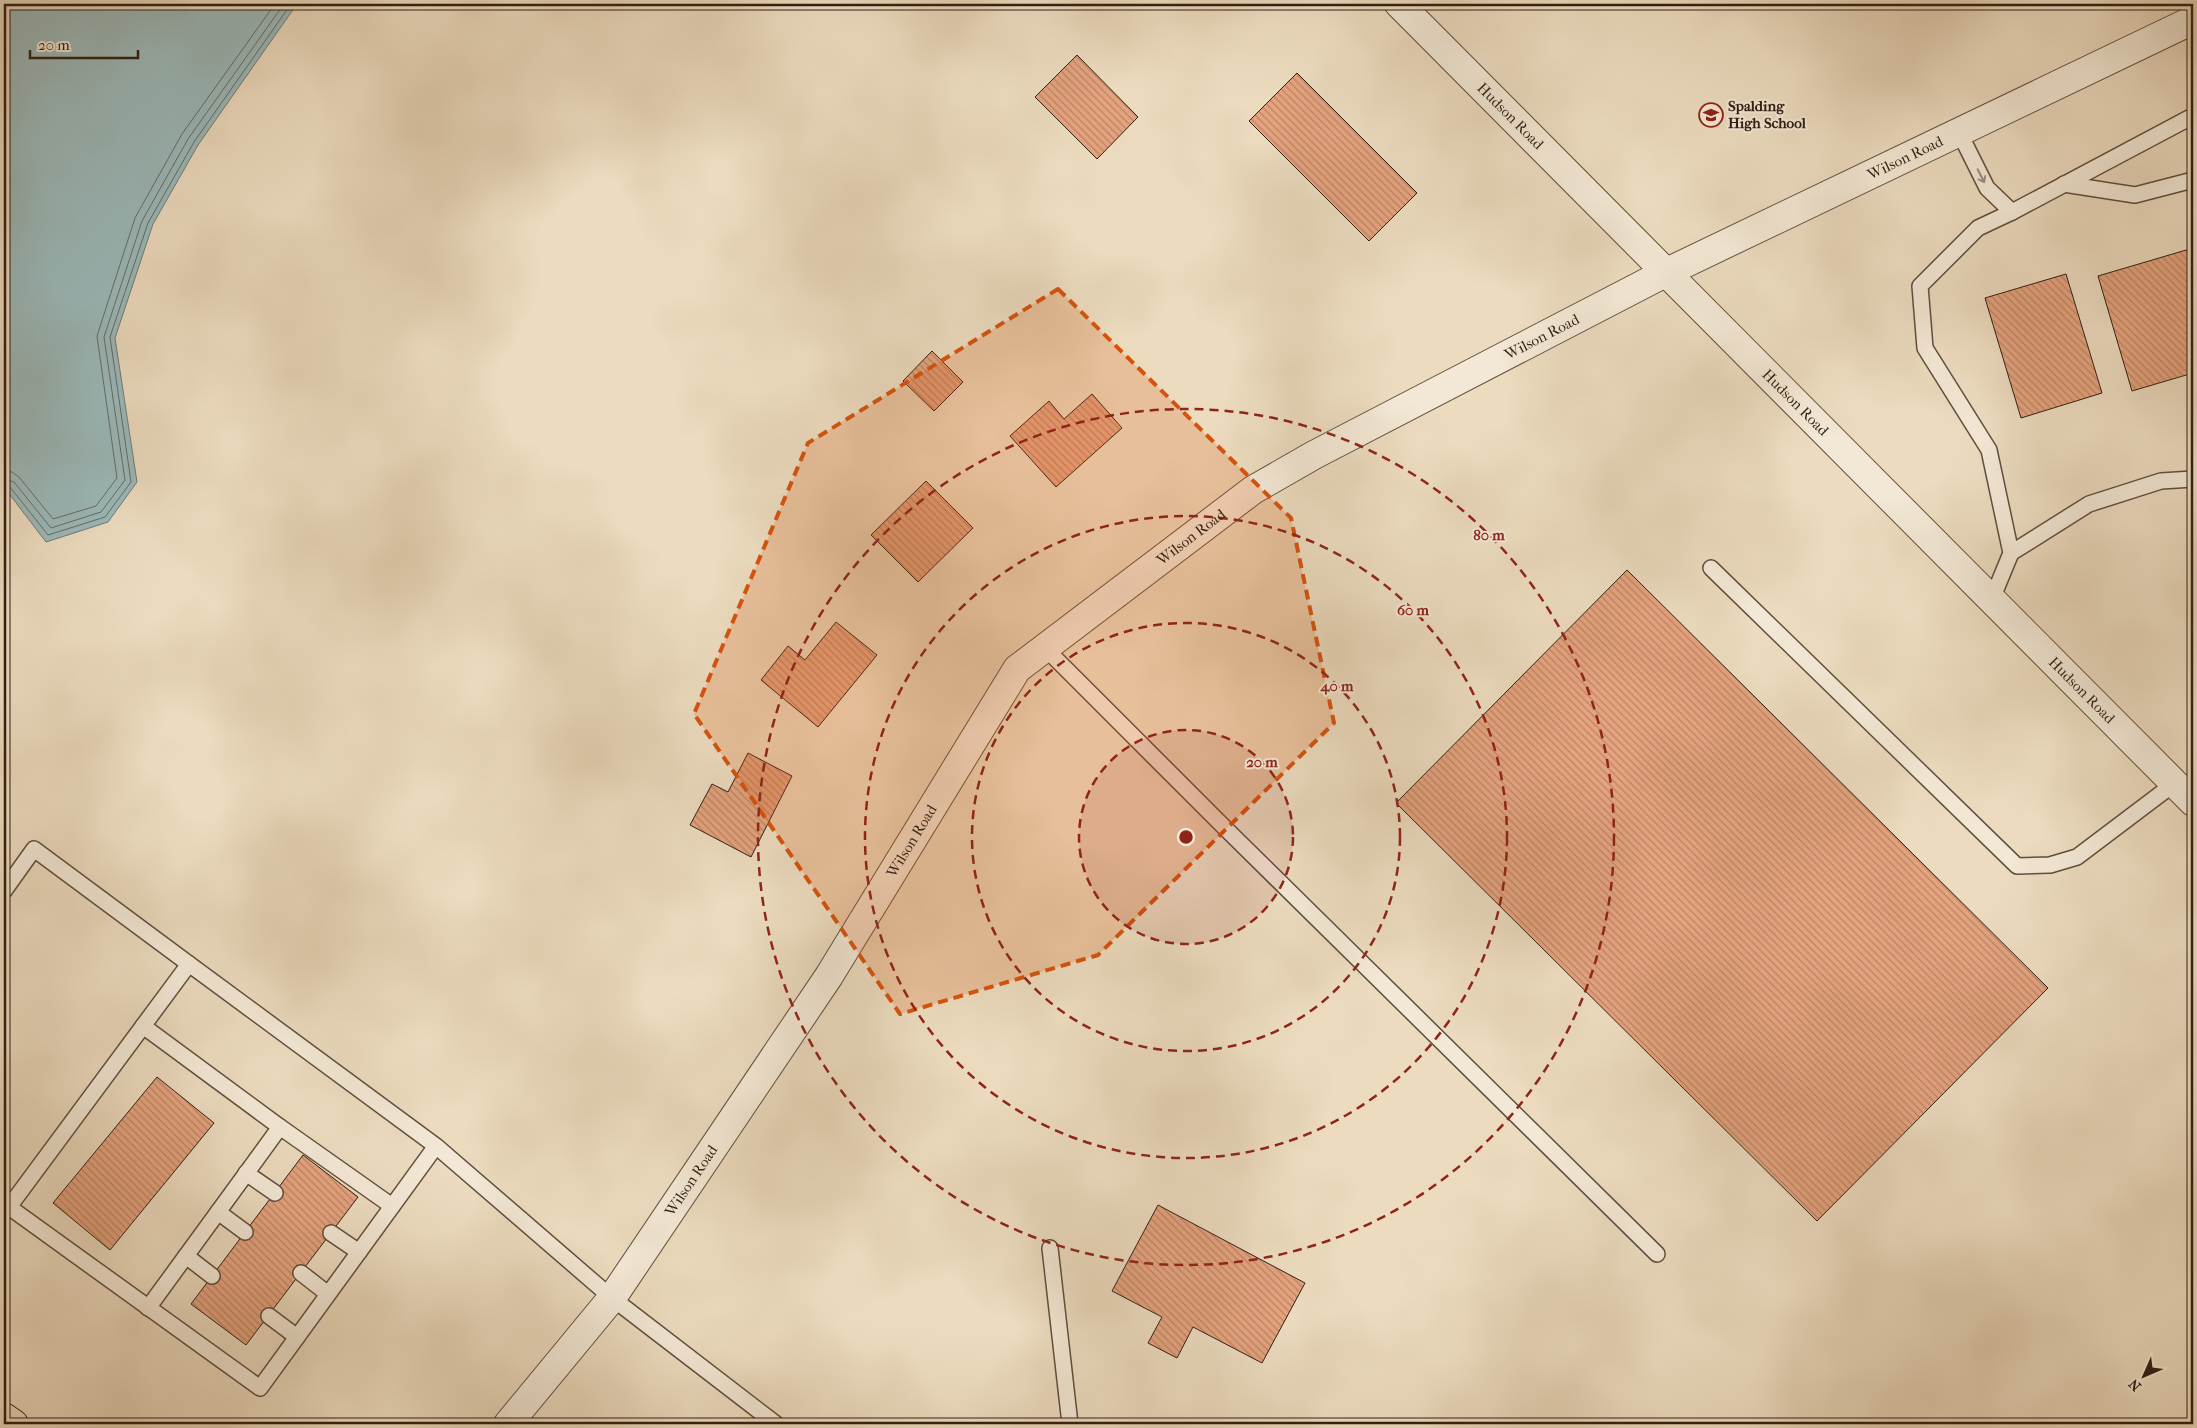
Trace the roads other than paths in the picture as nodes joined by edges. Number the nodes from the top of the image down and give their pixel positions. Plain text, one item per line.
1 (1399, 4) edge
2 (2193, 20) edge
3 (2193, 116) edge
4 (1959, 132) junction
5 (2193, 180) edge
6 (2064, 184) junction
7 (2012, 212) junction
8 (1665, 273) junction
9 (2193, 479) edge
10 (2011, 554) junction
11 (1711, 568) dead end
12 (1992, 599) junction
13 (1045, 648) junction
14 (2184, 792) edge
15 (4, 891) edge
16 (189, 964) junction
17 (143, 1026) junction
18 (280, 1127) junction
19 (436, 1146) junction
20 (246, 1173) junction
21 (275, 1193) dead end
22 (392, 1206) junction
23 (218, 1212) junction
24 (245, 1232) dead end
25 (331, 1233) dead end
26 (1050, 1248) dead end
27 (359, 1252) junction
28 (1658, 1254) dead end
29 (186, 1256) junction
30 (301, 1273) dead end
31 (212, 1276) dead end
32 (328, 1294) junction
33 (612, 1298) junction
34 (148, 1308) junction
35 (269, 1316) dead end
36 (297, 1337) junction
37 (4, 1417) edge
38 (14, 1424) edge
39 (508, 1424) edge
40 (776, 1424) edge
41 (1070, 1424) edge

1 - 8 street, Hudson Road
2 - 4 street, Wilson Road
3 - 6 lane
4 -> 7 lane
4 - 8 street, Wilson Road
5 - 6 lane
6 - 7 lane
7 - 10 lane
8 - 12 street, Hudson Road
8 - 13 street, Wilson Road
9 - 10 lane
10 - 12 lane
11 - 14 lane
12 - 14 street, Hudson Road
13 - 28 lane
13 - 33 street, Wilson Road
15 - 16 lane
16 - 17 lane
16 - 19 lane
17 - 18 lane
17 - 34 lane
18 - 20 lane
18 - 22 lane
19 - 22 lane
19 - 33 lane
20 - 21 lane
20 - 23 lane
22 - 27 lane
23 - 24 lane
23 - 29 lane
25 - 27 lane
26 - 41 lane
27 - 32 lane
29 - 31 lane
29 - 34 lane
30 - 32 lane
32 - 36 lane
33 - 39 street, Wilson Road
33 - 40 lane
34 - 36 lane
35 - 36 lane
37 - 38 main road

